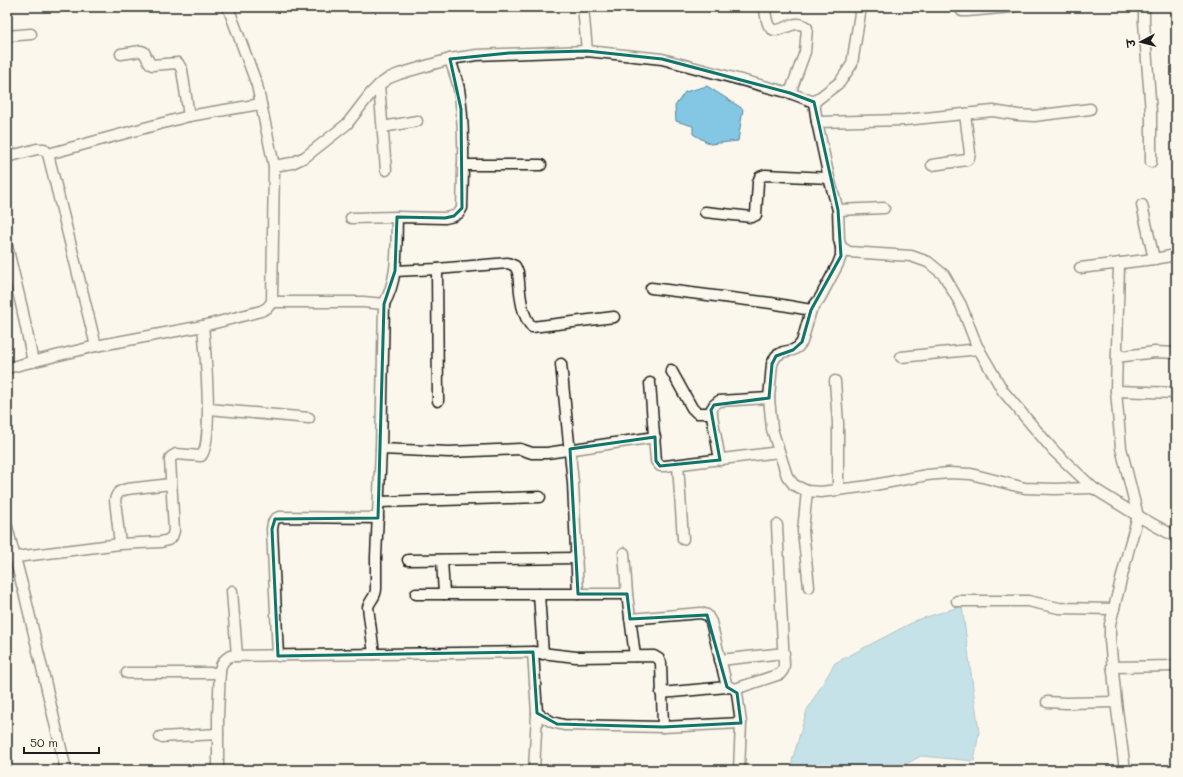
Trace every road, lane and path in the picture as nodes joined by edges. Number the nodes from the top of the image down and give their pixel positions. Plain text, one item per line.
1 (228, 7) edge
2 (583, 7) edge
3 (764, 7) edge
4 (862, 7) edge
5 (960, 7) edge
6 (1012, 7) edge
7 (1144, 7) edge
8 (31, 34) dead end
9 (7, 36) edge
10 (586, 50) junction
11 (121, 54) dead end
12 (450, 60) junction
13 (379, 84) junction
14 (790, 93) junction
15 (814, 102) junction
16 (261, 104) junction
17 (1090, 109) dead end
18 (965, 114) junction
19 (189, 116) junction
20 (417, 121) dead end
21 (817, 122) junction
22 (383, 127) junction
23 (48, 154) junction
24 (7, 157) edge
25 (1151, 162) dead end
26 (463, 165) junction
27 (932, 165) dead end
28 (274, 166) junction
29 (541, 166) dead end
30 (386, 170) dead end
31 (829, 178) junction
32 (1142, 205) dead end
33 (884, 208) dead end
34 (838, 210) junction
35 (704, 212) dead end
36 (397, 217) junction
37 (352, 218) dead end
38 (7, 246) edge
39 (841, 247) junction
40 (1176, 255) edge
41 (1154, 259) junction
42 (1119, 263) junction
43 (1080, 268) dead end
44 (437, 269) junction
45 (395, 270) junction
46 (651, 288) dead end
47 (272, 302) junction
48 (384, 304) junction
49 (811, 310) junction
50 (614, 317) dead end
51 (203, 326) junction
52 (96, 346) junction
53 (979, 349) junction
54 (1176, 353) edge
55 (901, 357) dead end
56 (1117, 357) junction
57 (32, 362) junction
58 (561, 364) dead end
59 (7, 368) edge
60 (671, 370) dead end
61 (835, 381) dead end
62 (650, 383) dead end
63 (1116, 391) junction
64 (1176, 393) edge
65 (769, 398) junction
66 (438, 401) dead end
67 (209, 409) junction
68 (712, 413) junction
69 (309, 418) dead end
70 (655, 437) junction
71 (381, 449) junction
72 (570, 449) junction
73 (779, 452) junction
74 (720, 460) junction
75 (678, 465) junction
76 (171, 484) junction
77 (1093, 488) junction
78 (838, 490) junction
79 (807, 491) junction
80 (540, 497) dead end
81 (379, 502) junction
82 (1138, 516) junction
83 (378, 518) junction
84 (777, 525) dead end
85 (7, 527) edge
86 (1176, 537) edge
87 (683, 539) dead end
88 (120, 544) junction
89 (624, 553) dead end
90 (16, 557) junction
91 (577, 558) junction
92 (408, 560) dead end
93 (442, 560) junction
94 (809, 587) dead end
95 (232, 590) dead end
96 (416, 594) dead end
97 (444, 594) junction
98 (539, 594) junction
99 (578, 594) junction
100 (627, 594) junction
101 (957, 601) dead end
102 (1114, 609) junction
103 (630, 619) junction
104 (538, 653) junction
105 (784, 653) junction
106 (374, 654) junction
107 (237, 656) junction
108 (278, 656) junction
109 (635, 656) junction
110 (720, 660) junction
111 (1176, 666) edge
112 (1112, 667) junction
113 (127, 673) dead end
114 (220, 673) junction
115 (731, 688) junction
116 (661, 693) junction
117 (1046, 702) dead end
118 (1116, 702) junction
119 (537, 713) junction
120 (741, 724) junction
121 (663, 727) junction
122 (218, 734) junction
123 (160, 737) dead end
124 (66, 770) edge
125 (218, 770) edge
126 (534, 770) edge
127 (739, 770) edge
128 (1125, 770) edge

1 - 16 street
2 - 10 street
3 - 14 street
4 - 15 street
5 - 6 street
7 - 25 street
8 - 9 street
10 - 12 street
10 - 14 street
11 - 19 street
12 - 13 street
12 - 26 street
13 - 22 street
13 - 28 street
14 - 15 street
15 - 21 street
16 - 19 street
16 - 28 street
17 - 18 street
18 - 21 street
18 - 27 street
19 - 23 street
20 - 22 street
21 - 31 street
22 - 30 street
23 - 24 street
23 - 52 street
26 - 29 street
26 - 36 street
28 - 47 street
31 - 34 street
31 - 35 street
32 - 41 street
33 - 34 street
34 - 39 street
36 - 37 street
36 - 45 street
38 - 57 street
39 - 49 street
39 - 53 street
40 - 41 street
41 - 42 street
42 - 43 street
42 - 56 street
44 - 45 street
44 - 50 street
44 - 66 street
45 - 48 street
46 - 49 street
47 - 48 street
47 - 51 street
48 - 71 street
49 - 65 street
51 - 52 street
51 - 67 street
52 - 57 street
53 - 55 street
53 - 77 street
54 - 56 street
56 - 63 street
57 - 59 street
58 - 72 street
60 - 68 street
61 - 78 street
62 - 70 street
63 - 64 street
63 - 82 street
65 - 68 street
65 - 73 street
67 - 69 street
67 - 76 street
68 - 74 street
70 - 72 street
70 - 75 street
71 - 72 street
71 - 81 street
72 - 91 street
73 - 74 street
73 - 79 street
74 - 75 street
75 - 87 street
76 - 88 street
76 - 88 street
77 - 78 street
77 - 82 street
78 - 79 street
79 - 94 street
80 - 81 street
81 - 83 street
82 - 86 street
82 - 102 street
83 - 106 street
83 - 108 street
84 - 105 street
85 - 90 street
88 - 90 street
89 - 100 street
90 - 124 street
91 - 93 street
91 - 99 street
92 - 93 street
93 - 97 street
95 - 107 street
96 - 97 street
97 - 98 street
98 - 99 street
98 - 104 street
99 - 100 street
100 - 103 street
101 - 102 street
102 - 112 street
103 - 109 street
103 - 110 street
104 - 106 street
104 - 109 street
104 - 119 street
105 - 110 street
105 - 115 street
106 - 108 street
107 - 108 street
107 - 114 street
109 - 116 street
110 - 115 street
111 - 112 street
112 - 118 street
113 - 114 street
114 - 122 street
115 - 116 street
115 - 120 street
116 - 121 street
117 - 118 street
118 - 128 street
119 - 121 street
119 - 126 street
120 - 121 street
120 - 127 street
122 - 123 street
122 - 125 street

